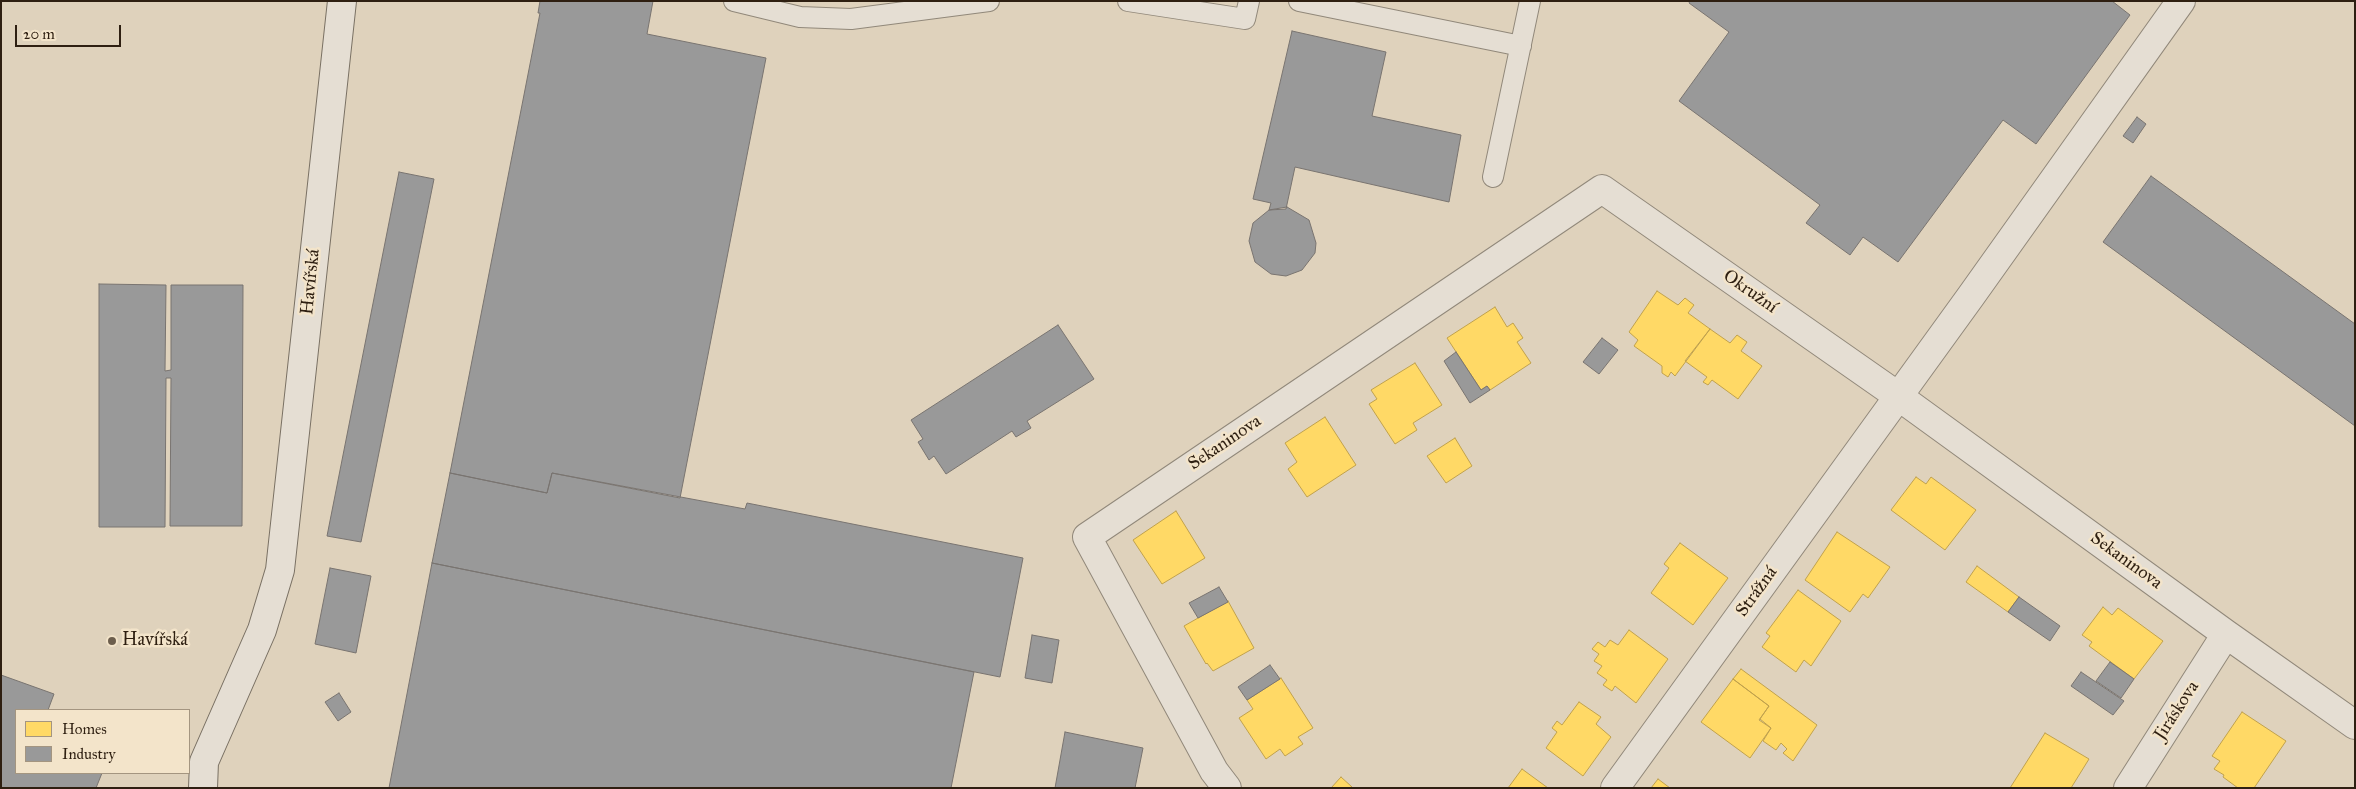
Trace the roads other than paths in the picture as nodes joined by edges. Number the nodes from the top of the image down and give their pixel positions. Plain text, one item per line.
1 (342, 1) edge
2 (734, 1) edge
3 (988, 1) edge
4 (1128, 1) edge
5 (1249, 1) edge
6 (1299, 1) edge
7 (1530, 1) edge
8 (2181, 1) edge
9 (1521, 46) junction
10 (1493, 177) dead end
11 (1602, 189) joint
12 (1898, 396) junction
13 (2226, 634) junction
14 (2355, 725) edge
15 (203, 788) edge
16 (1227, 788) edge
17 (1615, 788) edge
18 (2128, 788) edge

1 - 15 street, Havířská
2 - 3 lane
4 - 5 lane
6 - 9 lane
7 - 9 lane
8 - 12 street, Strážná
9 - 10 lane
11 - 12 street, Okružní
11 - 16 street, Sekaninova
12 - 13 street, Sekaninova
12 - 17 street, Strážná
13 - 14 street, Sekaninova
13 - 18 street, Jiráskova

